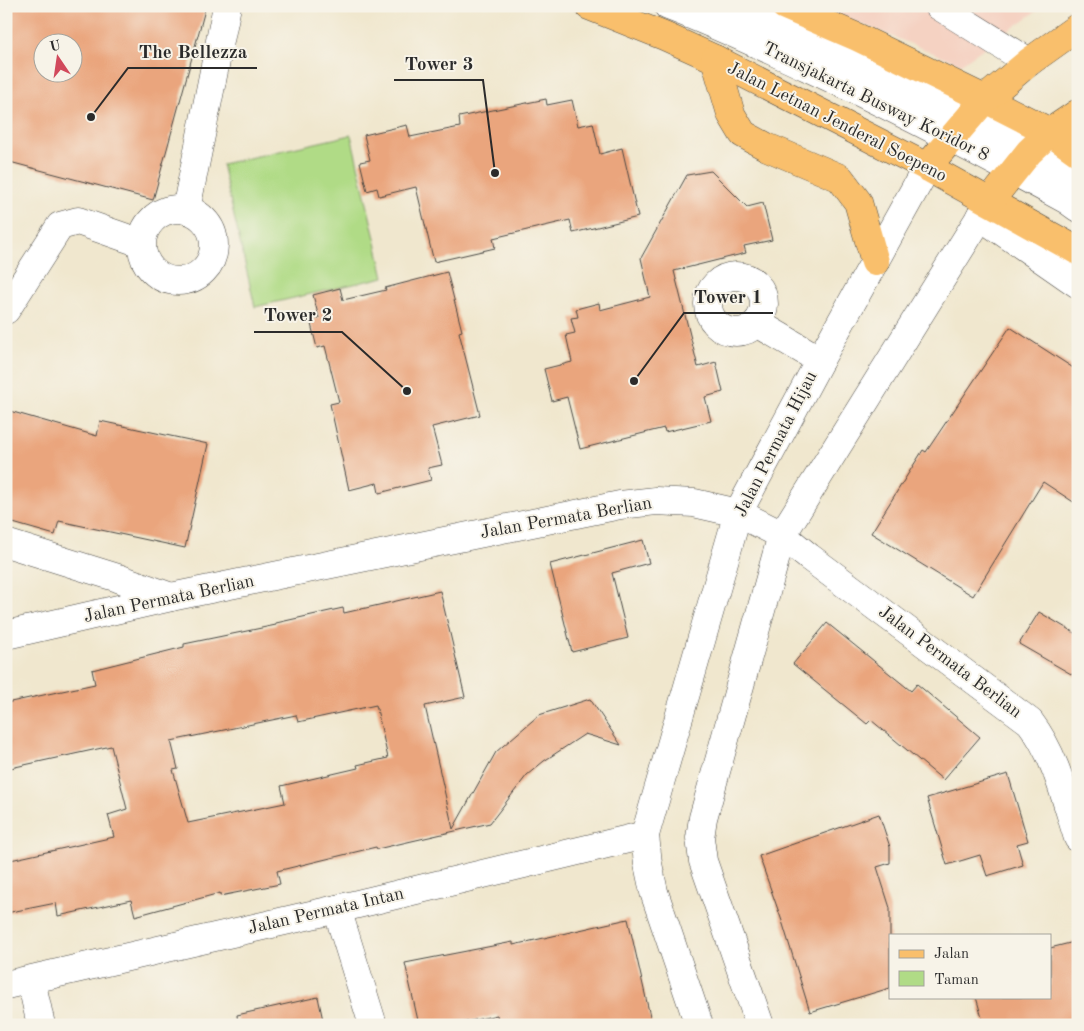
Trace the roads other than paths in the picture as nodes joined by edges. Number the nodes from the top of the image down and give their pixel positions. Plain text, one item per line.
1 (227, 6) edge
2 (588, 6) edge
3 (668, 6) edge
4 (720, 6) edge
5 (785, 6) edge
6 (939, 6) edge
7 (1078, 27) edge
8 (715, 59) junction
9 (1029, 62) junction
10 (1078, 113) edge
11 (969, 118) junction
12 (1050, 132) junction
13 (1078, 152) edge
14 (1022, 161) junction
15 (927, 167) junction
16 (1078, 184) edge
17 (1078, 208) edge
18 (985, 209) junction
19 (186, 210) junction
20 (141, 243) junction
21 (1078, 251) edge
22 (875, 262) junction
23 (1078, 284) edge
24 (6, 310) edge
25 (757, 323) dead end
26 (820, 360) junction
27 (738, 513) junction
28 (782, 535) junction
29 (6, 543) edge
30 (171, 596) junction
31 (6, 635) edge
32 (645, 835) junction
33 (1078, 838) edge
34 (337, 909) junction
35 (18, 983) edge
36 (41, 1025) edge
37 (373, 1025) edge
38 (699, 1025) edge
39 (760, 1025) edge

1 - 19 street
2 - 8 main road, Jalan Letnan Jenderal Soepeno
3 - 11 street, Transjakarta Busway Koridor 8
4 - 11 street, Transjakarta Busway Koridor 8
5 - 11 main road
6 - 9 street
7 - 9 main road, Jalan Permata Hijau
8 - 15 main road, Jalan Letnan Jenderal Soepeno
8 - 22 main road
9 - 11 main road, Jalan Permata Hijau
10 - 12 main road
11 - 12 main road
11 - 14 street, Transjakarta Busway Koridor 8
11 - 15 main road, Jalan Permata Hijau
12 - 13 main road
12 - 14 main road
14 - 16 street, Transjakarta Busway Koridor 8
14 - 17 street, Transjakarta Busway Koridor 8
14 - 18 main road
15 - 18 main road, Jalan Letnan Jenderal Soepeno
15 - 22 street, Jalan Permata Hijau
18 - 21 main road, Jalan Letnan Jenderal Soepeno
18 - 23 street
18 - 28 street
19 - 20 street
19 - 20 street
20 - 24 street
22 - 26 street, Jalan Permata Hijau
25 - 26 street
26 - 27 street, Jalan Permata Hijau
27 - 28 street, Jalan Permata Berlian
27 - 30 street, Jalan Permata Berlian
27 - 32 street, Jalan Permata Hijau
28 - 33 street, Jalan Permata Berlian
28 - 39 street
29 - 30 street
30 - 31 street, Jalan Permata Berlian
32 - 34 street, Jalan Permata Intan
32 - 38 street, Jalan Permata Hijau
34 - 35 street, Jalan Permata Intan
34 - 37 street
35 - 36 street

